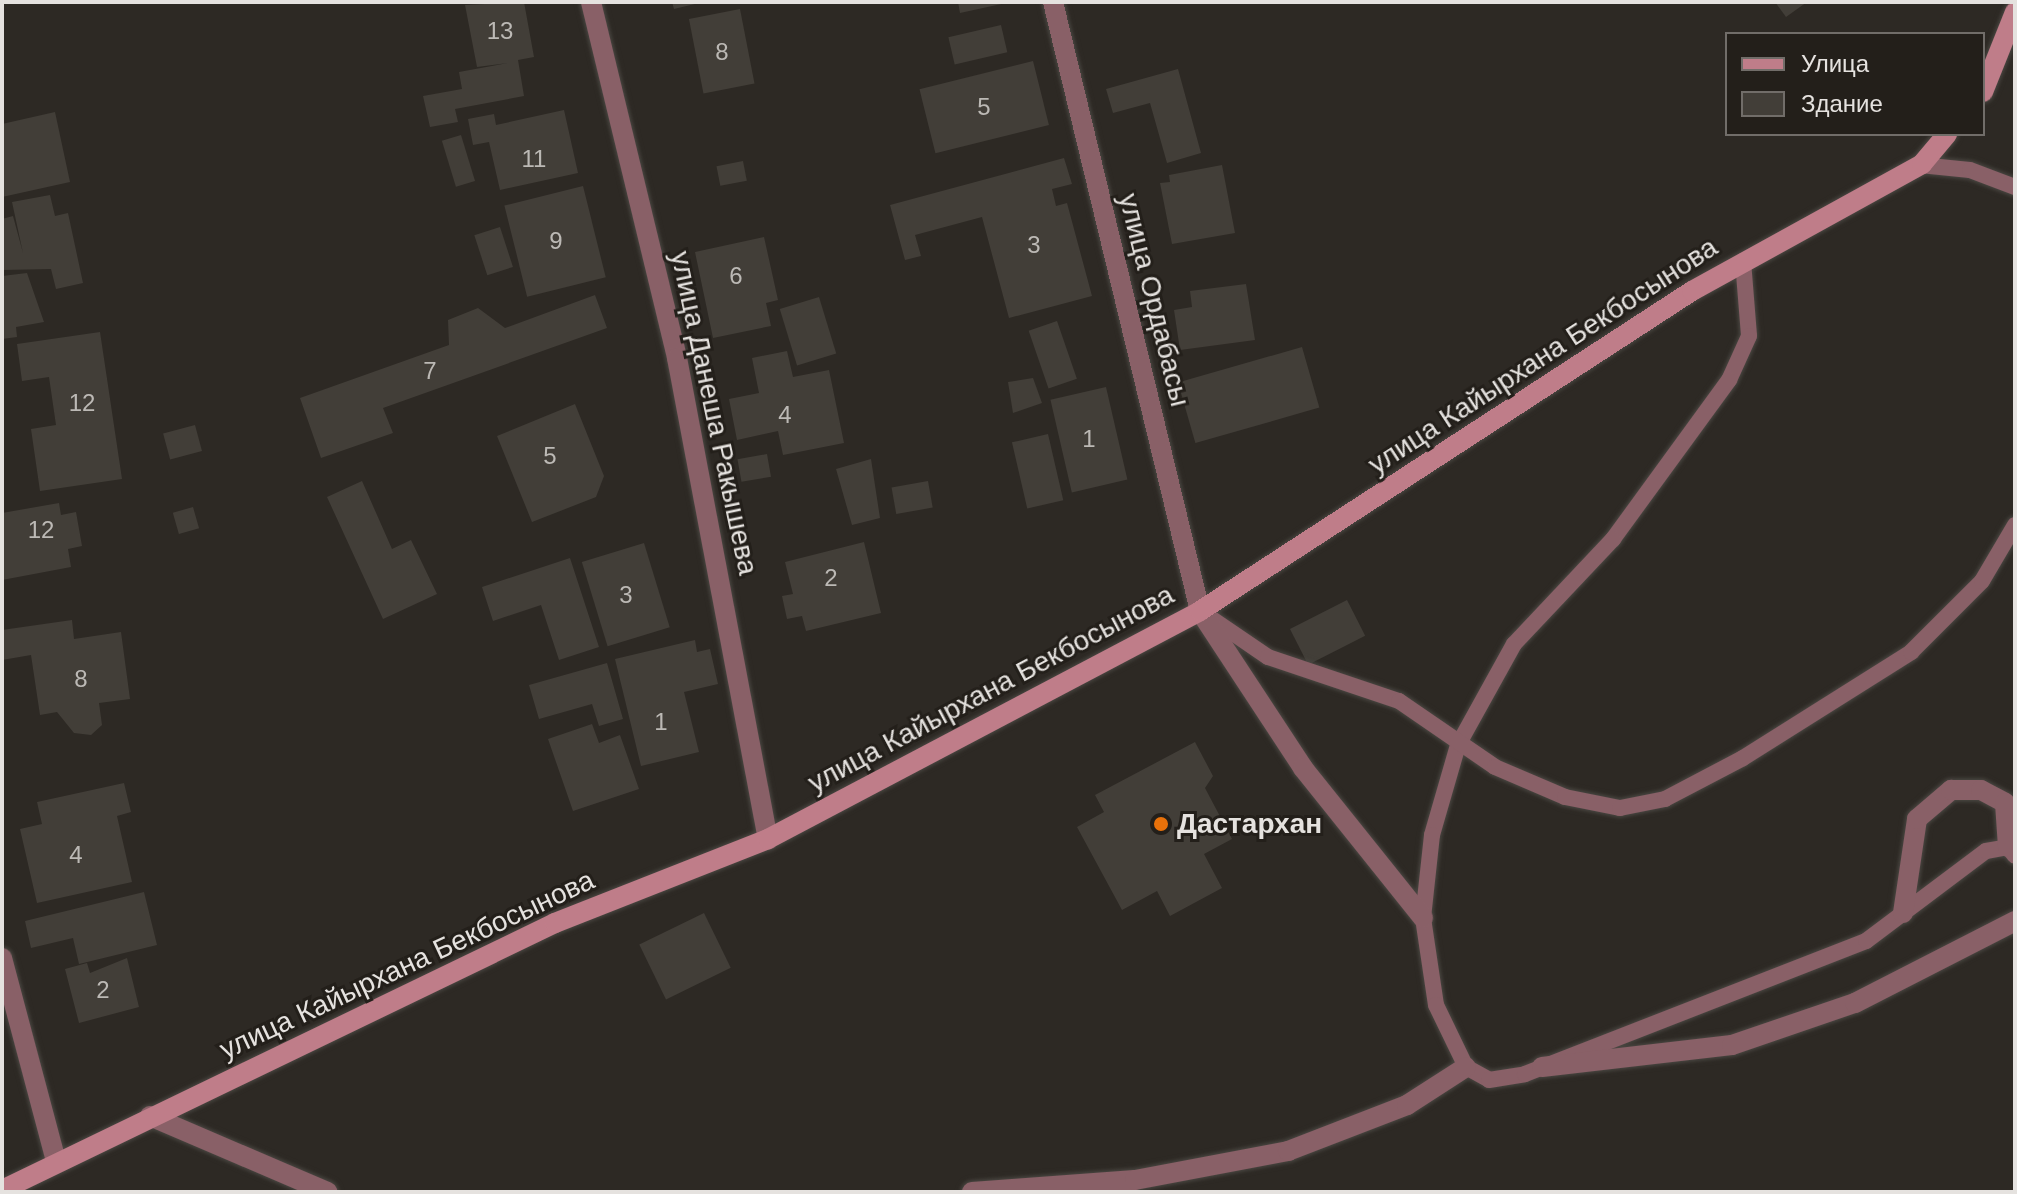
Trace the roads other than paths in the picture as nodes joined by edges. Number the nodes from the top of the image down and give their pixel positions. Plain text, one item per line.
1 (591, 2) edge
2 (1053, 2) edge
3 (2015, 12) edge
4 (1985, 87) edge
5 (1945, 136) edge
6 (1920, 165) junction
7 (2015, 187) edge
8 (1743, 261) junction
9 (2015, 525) edge
10 (1200, 611) junction
11 (1458, 745) junction
12 (768, 839) junction
13 (2012, 851) edge
14 (1903, 913) junction
15 (1423, 918) junction
16 (2015, 921) edge
17 (2, 958) edge
18 (1466, 1067) junction
19 (1542, 1067) junction
20 (150, 1116) junction
21 (56, 1161) junction
22 (2, 1190) edge
23 (327, 1192) edge
24 (972, 1192) edge

1 - 12 street, улица Данеша Ракышева
2 - 10 street, улица Ордабасы
3 - 4 street
5 - 6 street, улица Кайырхана Бекбосынова
6 - 7 lane
6 - 8 street, улица Кайырхана Бекбосынова
8 - 10 street, улица Кайырхана Бекбосынова
8 - 11 lane
9 - 11 lane
10 - 11 lane
10 - 12 street, улица Кайырхана Бекбосынова
10 - 15 street, улица Ордабасы
11 - 15 lane
12 - 20 street, улица Кайырхана Бекбосынова
13 - 14 lane
13 - 14 street
14 - 19 lane
15 - 18 lane
16 - 19 street
17 - 21 street
18 - 19 lane
18 - 24 street
20 - 21 street, улица Кайырхана Бекбосынова
20 - 23 street
21 - 22 street, улица Кайырхана Бекбосынова

